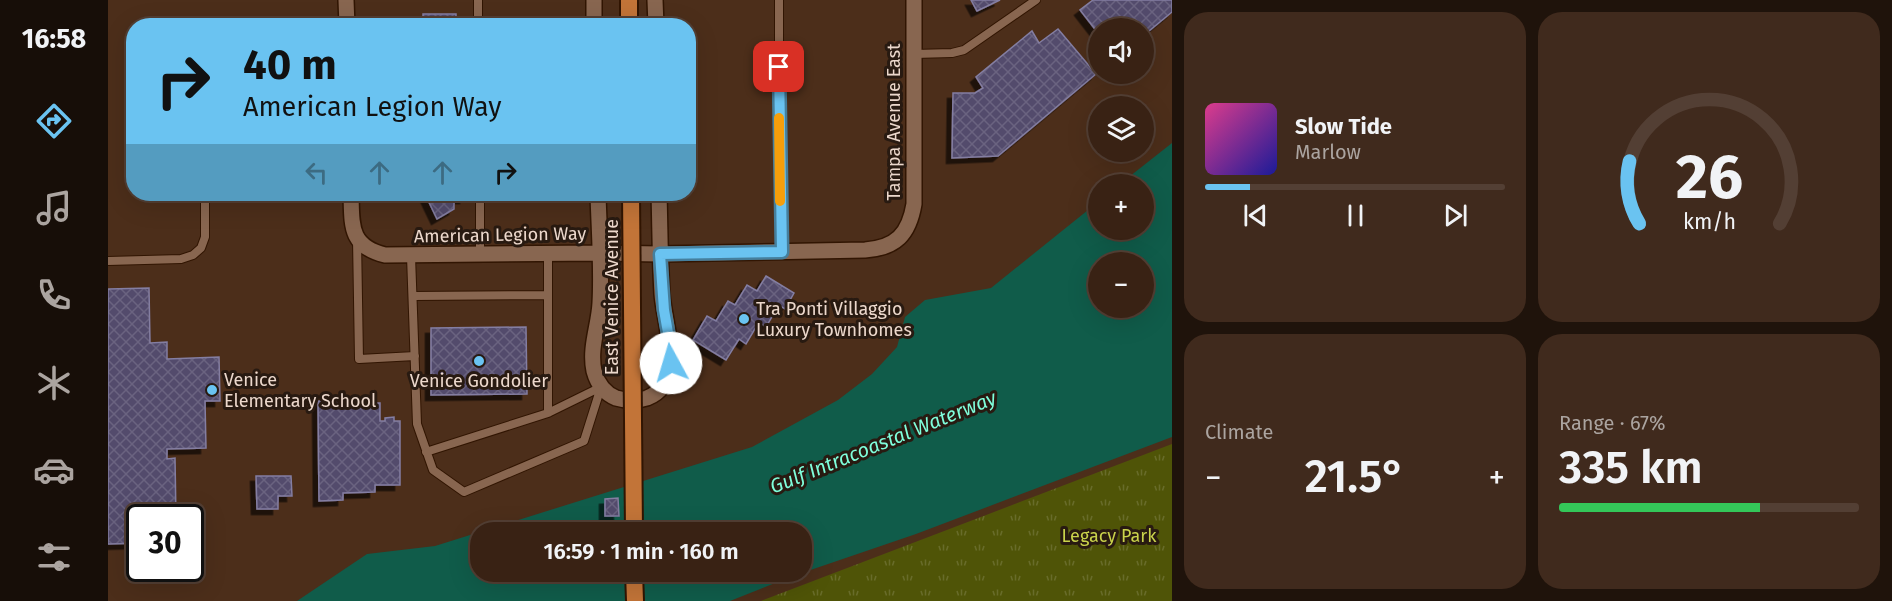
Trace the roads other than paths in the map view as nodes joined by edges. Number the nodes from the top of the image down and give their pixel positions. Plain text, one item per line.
1 (346, 0) edge
2 (478, 0) edge
3 (594, 0) edge
4 (629, 0) edge
5 (655, 0) edge
6 (779, 0) edge
7 (914, 0) edge
8 (1036, 0) edge
9 (347, 18) edge
10 (478, 18) edge
11 (594, 18) edge
12 (629, 18) edge
13 (656, 18) edge
14 (914, 54) junction
15 (205, 201) edge
16 (351, 201) edge
17 (480, 201) edge
18 (598, 201) edge
19 (631, 201) edge
20 (659, 201) edge
21 (357, 239) junction
22 (898, 239) joint
23 (782, 252) junction
24 (600, 253) junction
25 (548, 254) junction
26 (660, 254) junction
27 (480, 255) junction
28 (411, 256) junction
29 (108, 261) edge
30 (548, 295) junction
31 (412, 296) junction
32 (415, 356) junction
33 (601, 387) junction
34 (548, 413) junction
35 (426, 452) junction
36 (634, 522) edge
37 (634, 582) edge
38 (634, 601) edge

1 - 9 street
2 - 10 lane
3 - 11 street
4 - 12 main road
5 - 13 street
6 - 23 lane
7 - 14 street, Tampa Avenue East
8 - 14 lane
14 - 22 street, Tampa Avenue East
15 - 29 lane
16 - 21 street
17 - 27 lane
18 - 24 street, East Venice Avenue
19 - 36 main road, East Venice Avenue, bridge
20 - 26 street, East Venice Avenue
21 - 28 street, American Legion Way
21 - 32 lane
22 - 23 street, American Legion Way
23 - 26 street, American Legion Way
24 - 25 street, American Legion Way
24 - 26 street, American Legion Way
24 - 33 street, East Venice Avenue
25 - 27 street, American Legion Way
25 - 30 lane
26 - 33 street, East Venice Avenue
27 - 28 street, American Legion Way
28 - 31 lane
30 - 31 lane
30 - 34 lane
31 - 32 lane
32 - 35 lane
33 - 34 lane
33 - 35 lane
34 - 35 lane
37 - 38 main road

